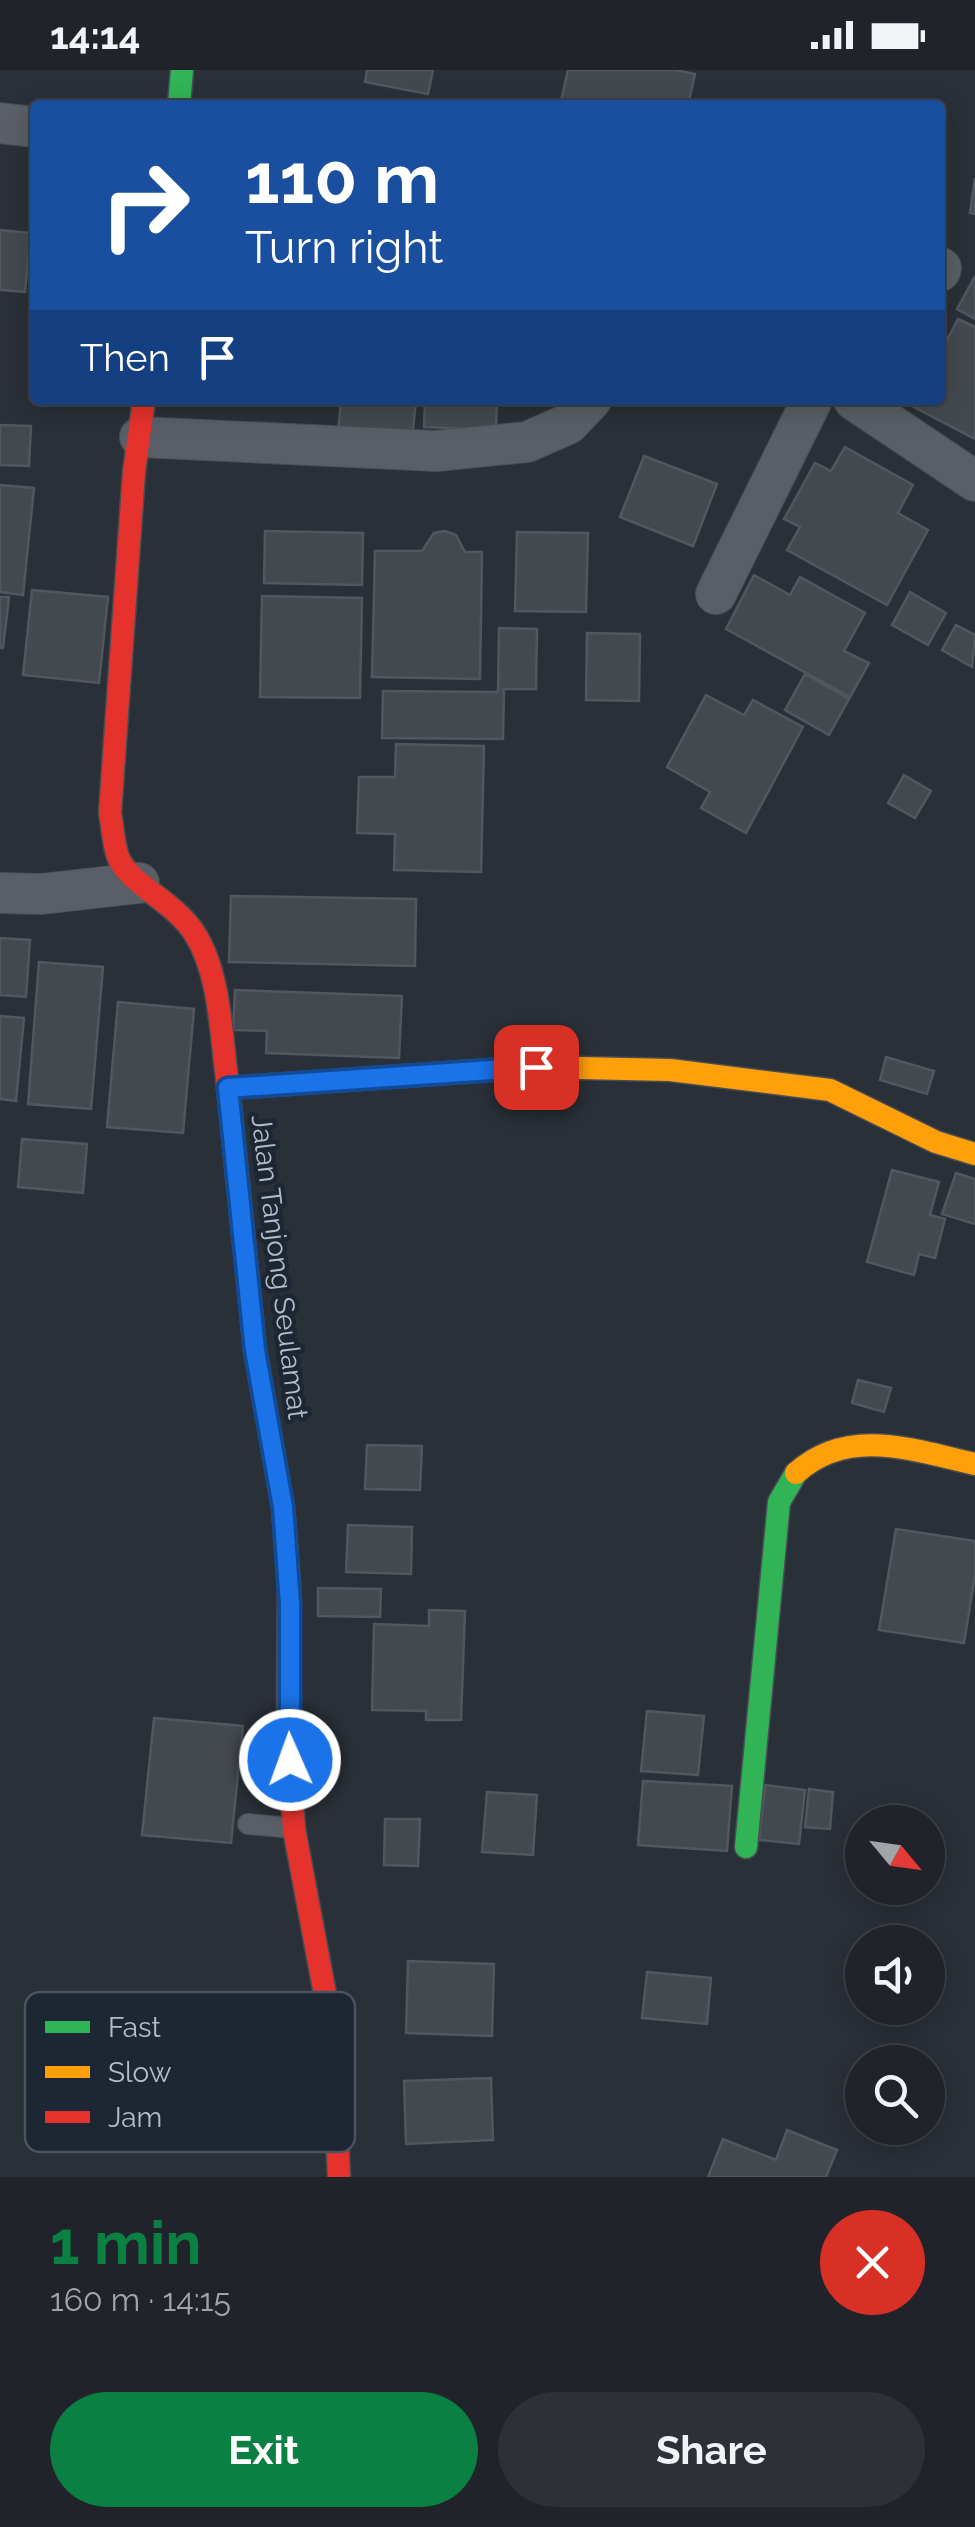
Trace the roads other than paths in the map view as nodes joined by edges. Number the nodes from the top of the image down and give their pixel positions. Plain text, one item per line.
1 (182, 70) edge
2 (179, 100) edge
3 (0, 123) edge
4 (30, 127) edge
5 (586, 405) edge
6 (810, 405) edge
7 (875, 405) edge
8 (142, 419) edge
9 (975, 482) edge
10 (716, 594) dead end
11 (140, 882) junction
12 (0, 893) edge
13 (228, 1088) junction
14 (975, 1154) edge
15 (975, 1464) edge
16 (248, 1824) dead end
17 (294, 1829) junction
18 (746, 1847) dead end
19 (325, 1992) edge
20 (338, 2152) edge
21 (339, 2177) edge

1 - 2 street
3 - 4 street
5 - 8 street
6 - 10 street
7 - 9 street
8 - 11 street, Jalan Tanjong Seulamat
11 - 12 street
11 - 13 street, Jalan Tanjong Seulamat
13 - 14 street
13 - 17 street, Jalan Tanjong Seulamat
15 - 18 street
16 - 17 lane
17 - 19 street, Jalan Tanjong Seulamat
20 - 21 street, Jalan Tanjong Seulamat

